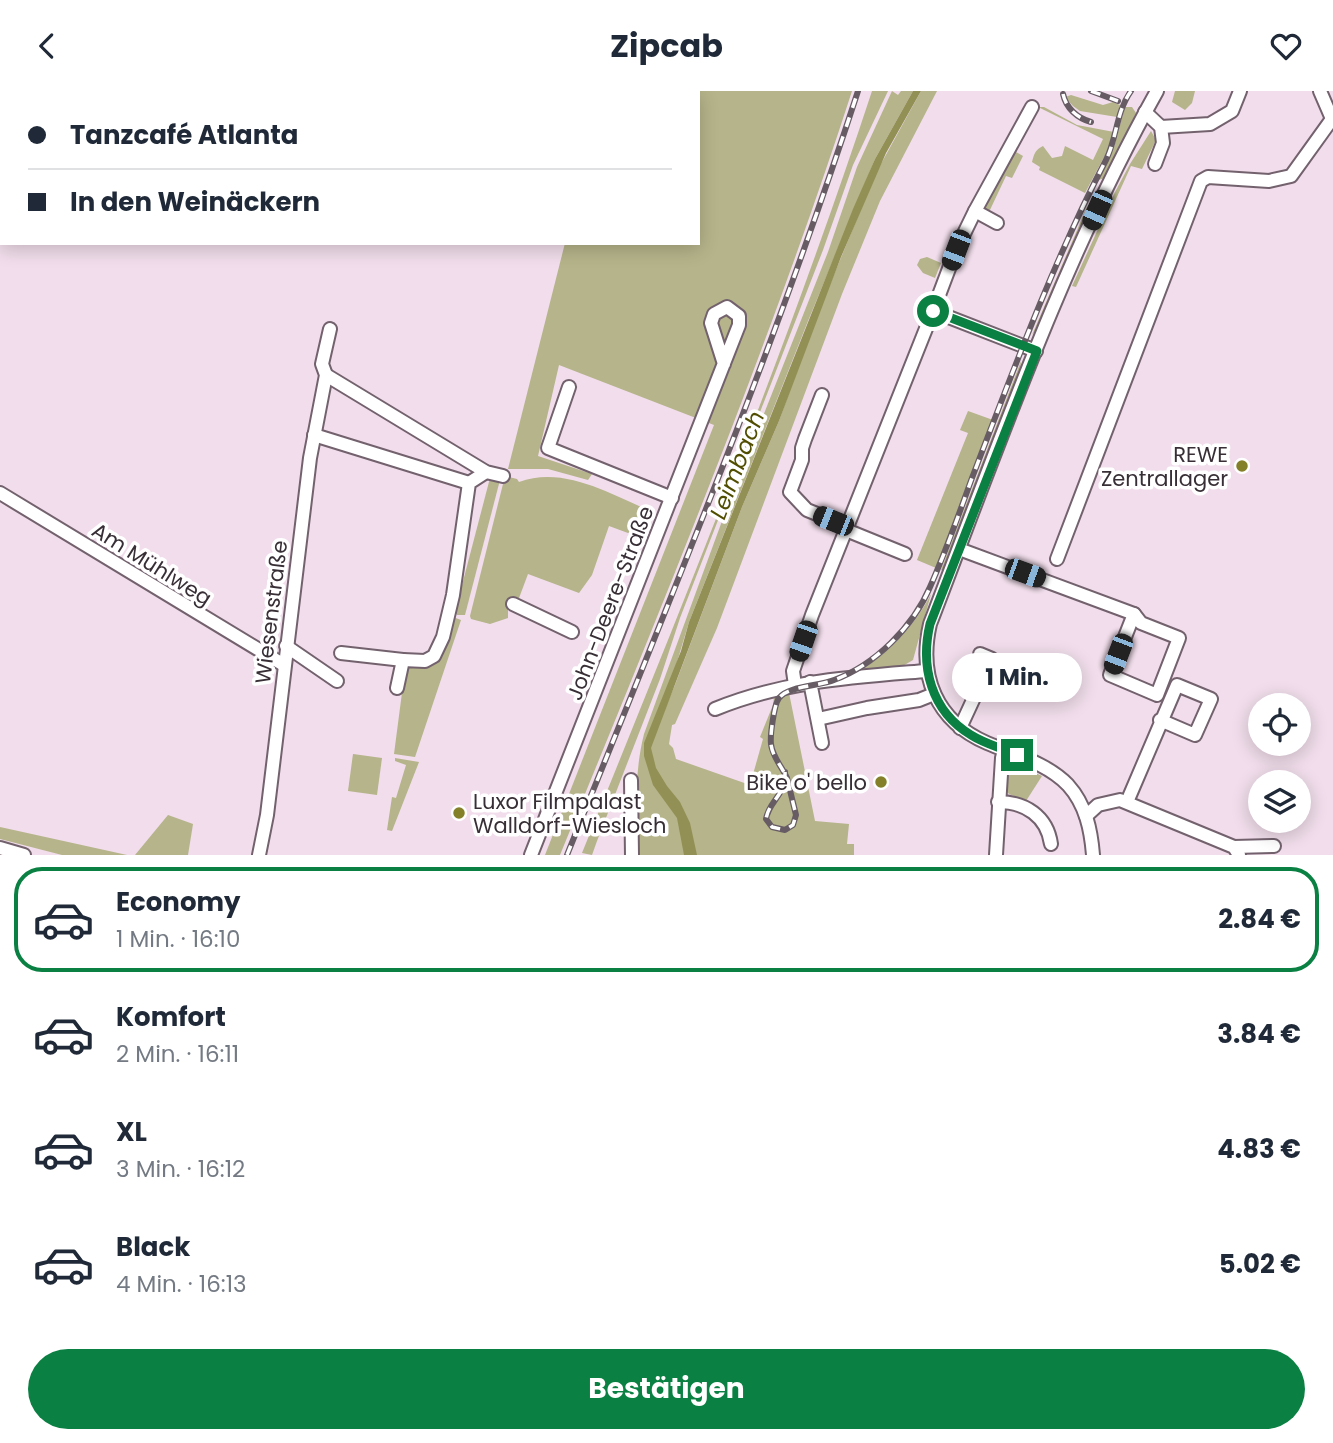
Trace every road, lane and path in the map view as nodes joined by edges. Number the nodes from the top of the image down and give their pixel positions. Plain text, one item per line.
1 (1157, 91) edge
2 (1240, 91) edge
3 (1324, 94) edge
4 (1032, 107) dead end
5 (1145, 112) junction
6 (1333, 120) edge
7 (1161, 127) junction
8 (1155, 164) dead end
9 (975, 211) junction
10 (997, 223) dead end
11 (933, 311) junction
12 (330, 329) dead end
13 (1037, 351) junction
14 (724, 364) dead end
15 (326, 375) junction
16 (569, 387) dead end
17 (822, 395) dead end
18 (314, 435) junction
19 (486, 471) junction
20 (503, 476) dead end
21 (469, 483) junction
22 (0, 493) edge
23 (671, 498) junction
24 (847, 528) junction
25 (959, 549) junction
26 (905, 554) dead end
27 (1057, 559) dead end
28 (513, 604) dead end
29 (1134, 614) junction
30 (572, 632) dead end
31 (286, 646) junction
32 (341, 653) dead end
33 (980, 654) dead end
34 (403, 660) junction
35 (284, 666) junction
36 (926, 671) junction
37 (337, 681) dead end
38 (810, 682) junction
39 (795, 685) junction
40 (397, 688) dead end
41 (934, 694) junction
42 (715, 709) dead end
43 (818, 719) junction
44 (1160, 720) dead end
45 (960, 728) junction
46 (822, 743) dead end
47 (1004, 750) junction
48 (631, 780) dead end
49 (999, 802) junction
50 (1127, 802) junction
51 (1086, 816) junction
52 (1051, 843) dead end
53 (1274, 846) dead end
54 (0, 848) edge
55 (1237, 851) edge
56 (24, 855) edge
57 (259, 855) edge
58 (531, 855) edge
59 (632, 855) edge
60 (996, 855) edge
61 (1093, 855) edge

1 - 5 street
2 - 7 street
3 - 6 street
4 - 9 street
5 - 7 street
5 - 13 street
6 - 27 street
7 - 8 street
9 - 10 street
9 - 11 street
11 - 13 street
11 - 24 street
12 - 15 street, Wiesenstraße
13 - 25 street
14 - 23 street, John-Deere-Straße
15 - 18 street, Wiesenstraße
15 - 19 street
16 - 23 street
17 - 24 street
18 - 21 street
18 - 31 street, Wiesenstraße
19 - 20 street
19 - 21 street
21 - 34 street
22 - 35 street, Am Mühlweg
23 - 58 street, John-Deere-Straße
24 - 26 street
24 - 39 street
25 - 29 street
25 - 36 street
28 - 30 street
29 - 29 street
31 - 35 street, Wiesenstraße
31 - 37 street
32 - 34 street
33 - 45 street
34 - 40 street
35 - 57 street, Wiesenstraße
36 - 38 street
36 - 41 street
38 - 39 street
38 - 43 street
39 - 42 street
41 - 43 street
41 - 45 street
43 - 46 street
44 - 50 street
45 - 47 street
47 - 49 street
47 - 51 street
48 - 59 street
49 - 52 street
49 - 60 street
50 - 51 street
50 - 55 street
51 - 61 street
53 - 55 street
54 - 56 street

